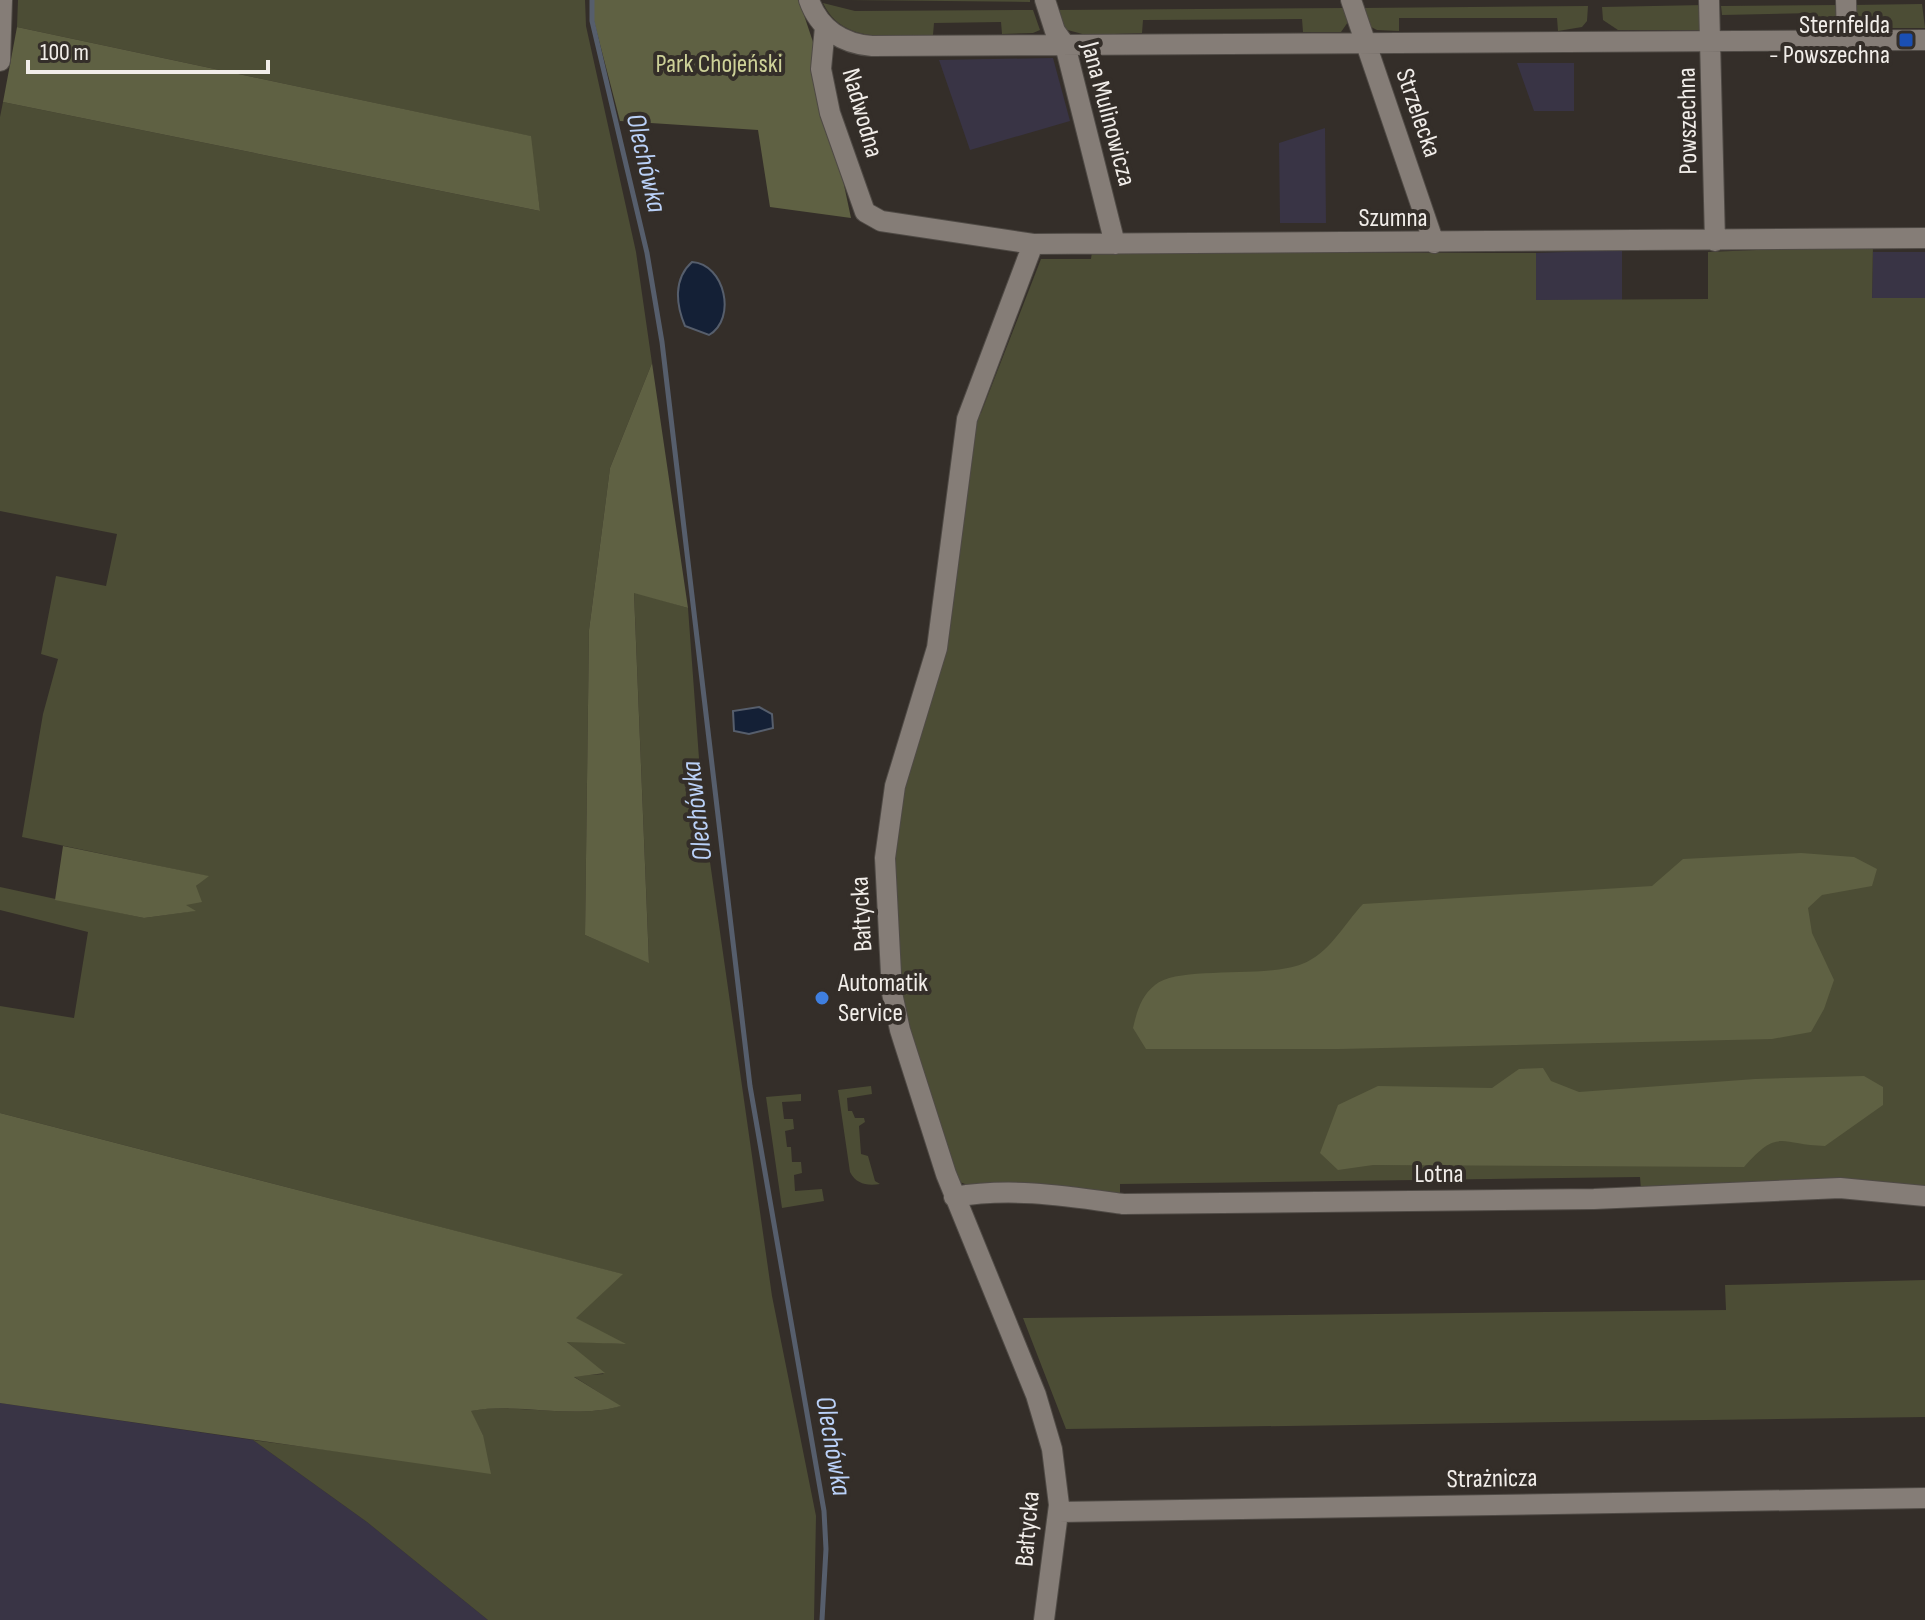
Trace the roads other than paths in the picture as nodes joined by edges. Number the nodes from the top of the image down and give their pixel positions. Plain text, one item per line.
1 (2, 0) edge
2 (809, 0) edge
3 (1045, 0) edge
4 (1351, 0) edge
5 (1709, 0) edge
6 (1846, 0) edge
7 (825, 27) junction
8 (1847, 40) junction
9 (1925, 40) edge
10 (1713, 41) junction
11 (1366, 43) junction
12 (1065, 45) junction
13 (0, 61) edge
14 (865, 212) joint
15 (1925, 238) edge
16 (1715, 241) junction
17 (1434, 243) junction
18 (1033, 244) junction
19 (1115, 244) junction
20 (1925, 1196) edge
21 (954, 1197) junction
22 (1925, 1498) edge
23 (1059, 1512) junction
24 (1044, 1620) edge

1 - 13 street
2 - 7 street
3 - 12 street, Jana Mulinowicza
4 - 11 street, Strzelecka
5 - 10 street, Powszechna
6 - 8 street
7 - 12 street
7 - 14 street, Nadwodna
8 - 9 street
8 - 10 street
10 - 11 street
10 - 16 street, Powszechna
11 - 12 street
11 - 17 street, Strzelecka
12 - 19 street, Jana Mulinowicza
14 - 18 street, Szumna
15 - 16 street, Szumna
16 - 17 street, Szumna
17 - 19 street, Szumna
18 - 19 street, Szumna
18 - 21 street, Bałtycka
20 - 21 street, Lotna
21 - 23 street, Bałtycka
22 - 23 street, Strażnicza
23 - 24 street, Bałtycka

